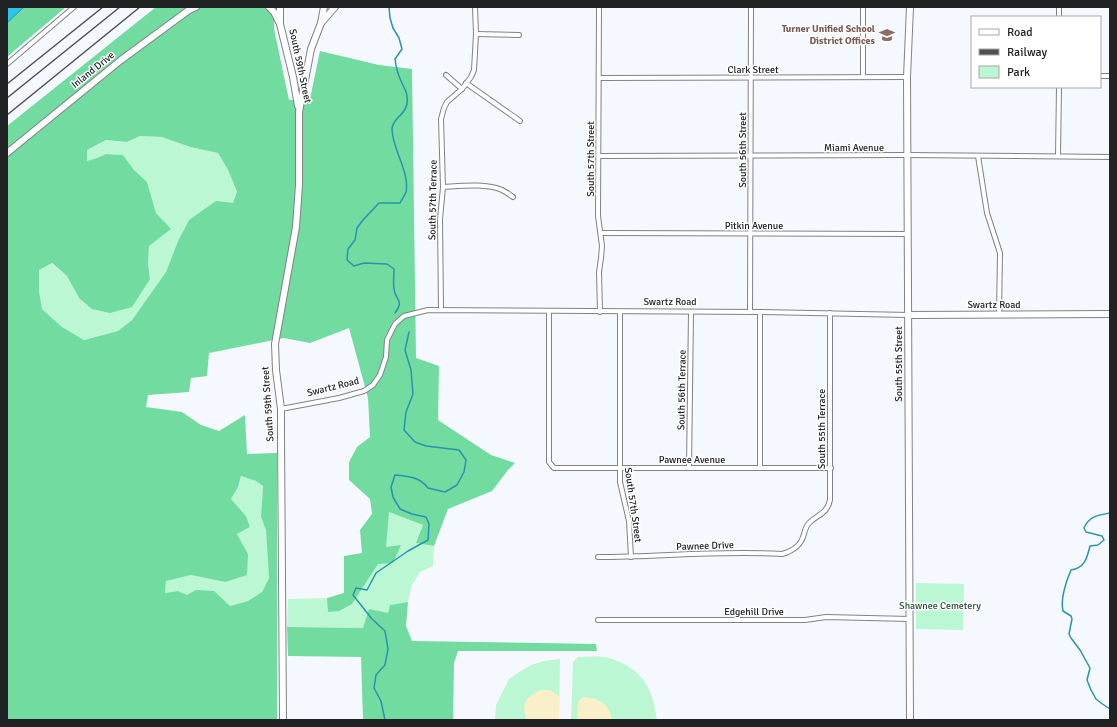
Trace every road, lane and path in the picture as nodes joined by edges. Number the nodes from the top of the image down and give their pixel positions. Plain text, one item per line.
1 (74, 7) edge
2 (196, 7) edge
3 (269, 7) edge
4 (280, 7) edge
5 (324, 7) edge
6 (335, 7) edge
7 (475, 7) edge
8 (599, 7) edge
9 (751, 7) edge
10 (863, 7) edge
11 (910, 7) edge
12 (321, 23) junction
13 (280, 24) junction
14 (476, 34) junction
15 (520, 35) dead end
16 (7, 64) edge
17 (446, 75) dead end
18 (907, 76) junction
19 (863, 77) junction
20 (599, 78) junction
21 (751, 78) junction
22 (466, 83) junction
23 (1059, 88) edge
24 (462, 89) junction
25 (299, 112) junction
26 (520, 122) dead end
27 (7, 153) edge
28 (907, 155) junction
29 (598, 156) junction
30 (750, 156) junction
31 (978, 156) junction
32 (1058, 156) junction
33 (1110, 157) edge
34 (443, 187) junction
35 (513, 196) dead end
36 (601, 233) junction
37 (751, 234) junction
38 (908, 234) junction
39 (440, 309) junction
40 (549, 311) junction
41 (600, 312) junction
42 (620, 312) junction
43 (691, 312) junction
44 (750, 312) junction
45 (760, 312) junction
46 (830, 313) junction
47 (1110, 314) edge
48 (909, 315) junction
49 (999, 315) junction
50 (281, 409) junction
51 (620, 468) junction
52 (689, 468) junction
53 (760, 468) junction
54 (831, 468) junction
55 (804, 535) joint
56 (598, 557) dead end
57 (631, 557) junction
58 (910, 619) junction
59 (598, 620) dead end
60 (283, 720) edge
61 (910, 720) edge

1 - 16 street
2 - 27 street, Inland Drive
3 - 13 street, South 59th Street
4 - 13 street, South 59th Street
5 - 12 street, South 59th Street
6 - 12 street, South 59th Street
7 - 14 street, South 57th Terrace
8 - 20 street, South 57th Street
9 - 21 street, South 56th Street
10 - 19 street
11 - 18 street, South 55th Street
12 - 25 street, South 59th Street
13 - 25 street, South 59th Street
14 - 15 street
14 - 22 street, South 57th Terrace
17 - 24 street
18 - 19 street, Clark Street
18 - 28 street, South 55th Street
19 - 21 street, Clark Street
20 - 21 street, Clark Street
20 - 29 street, South 57th Street
21 - 30 street, South 56th Street
22 - 24 street, South 57th Terrace
22 - 26 street
23 - 32 street
24 - 34 street, South 57th Terrace
25 - 50 street, South 59th Street
28 - 30 street, Miami Avenue
28 - 31 street, Miami Avenue
28 - 38 street, South 55th Street
29 - 30 street, Miami Avenue
29 - 36 street, South 57th Street
30 - 37 street, South 56th Street
31 - 32 street, Miami Avenue
31 - 49 street
32 - 33 street, Miami Avenue
34 - 35 street
34 - 39 street, South 57th Terrace
36 - 37 street, Pitkin Avenue
36 - 41 street, South 57th Street
37 - 38 street, Pitkin Avenue
37 - 44 street, South 56th Street
38 - 48 street, South 55th Street
39 - 40 street, Swartz Road
39 - 50 street, Swartz Road
40 - 41 street, Swartz Road
40 - 51 street, Pawnee Avenue
41 - 42 street, Swartz Road
42 - 43 street, Swartz Road
42 - 51 street, South 57th Street
43 - 44 street, Swartz Road
43 - 52 street, South 56th Terrace
44 - 45 street, Swartz Road
45 - 46 street, Swartz Road
45 - 53 street
46 - 48 street, Swartz Road
46 - 54 street, South 55th Terrace
47 - 49 street, Swartz Road
48 - 49 street, Swartz Road
48 - 58 street, South 55th Street
50 - 60 street, South 59th Street
51 - 52 street, Pawnee Avenue
51 - 57 street, South 57th Street
52 - 53 street, Pawnee Avenue
53 - 54 street, Pawnee Avenue
54 - 55 street, South 55th Terrace
55 - 57 street, Pawnee Drive
56 - 57 street, Pawnee Drive
58 - 59 street, Edgehill Drive
58 - 61 street, South 55th Street

